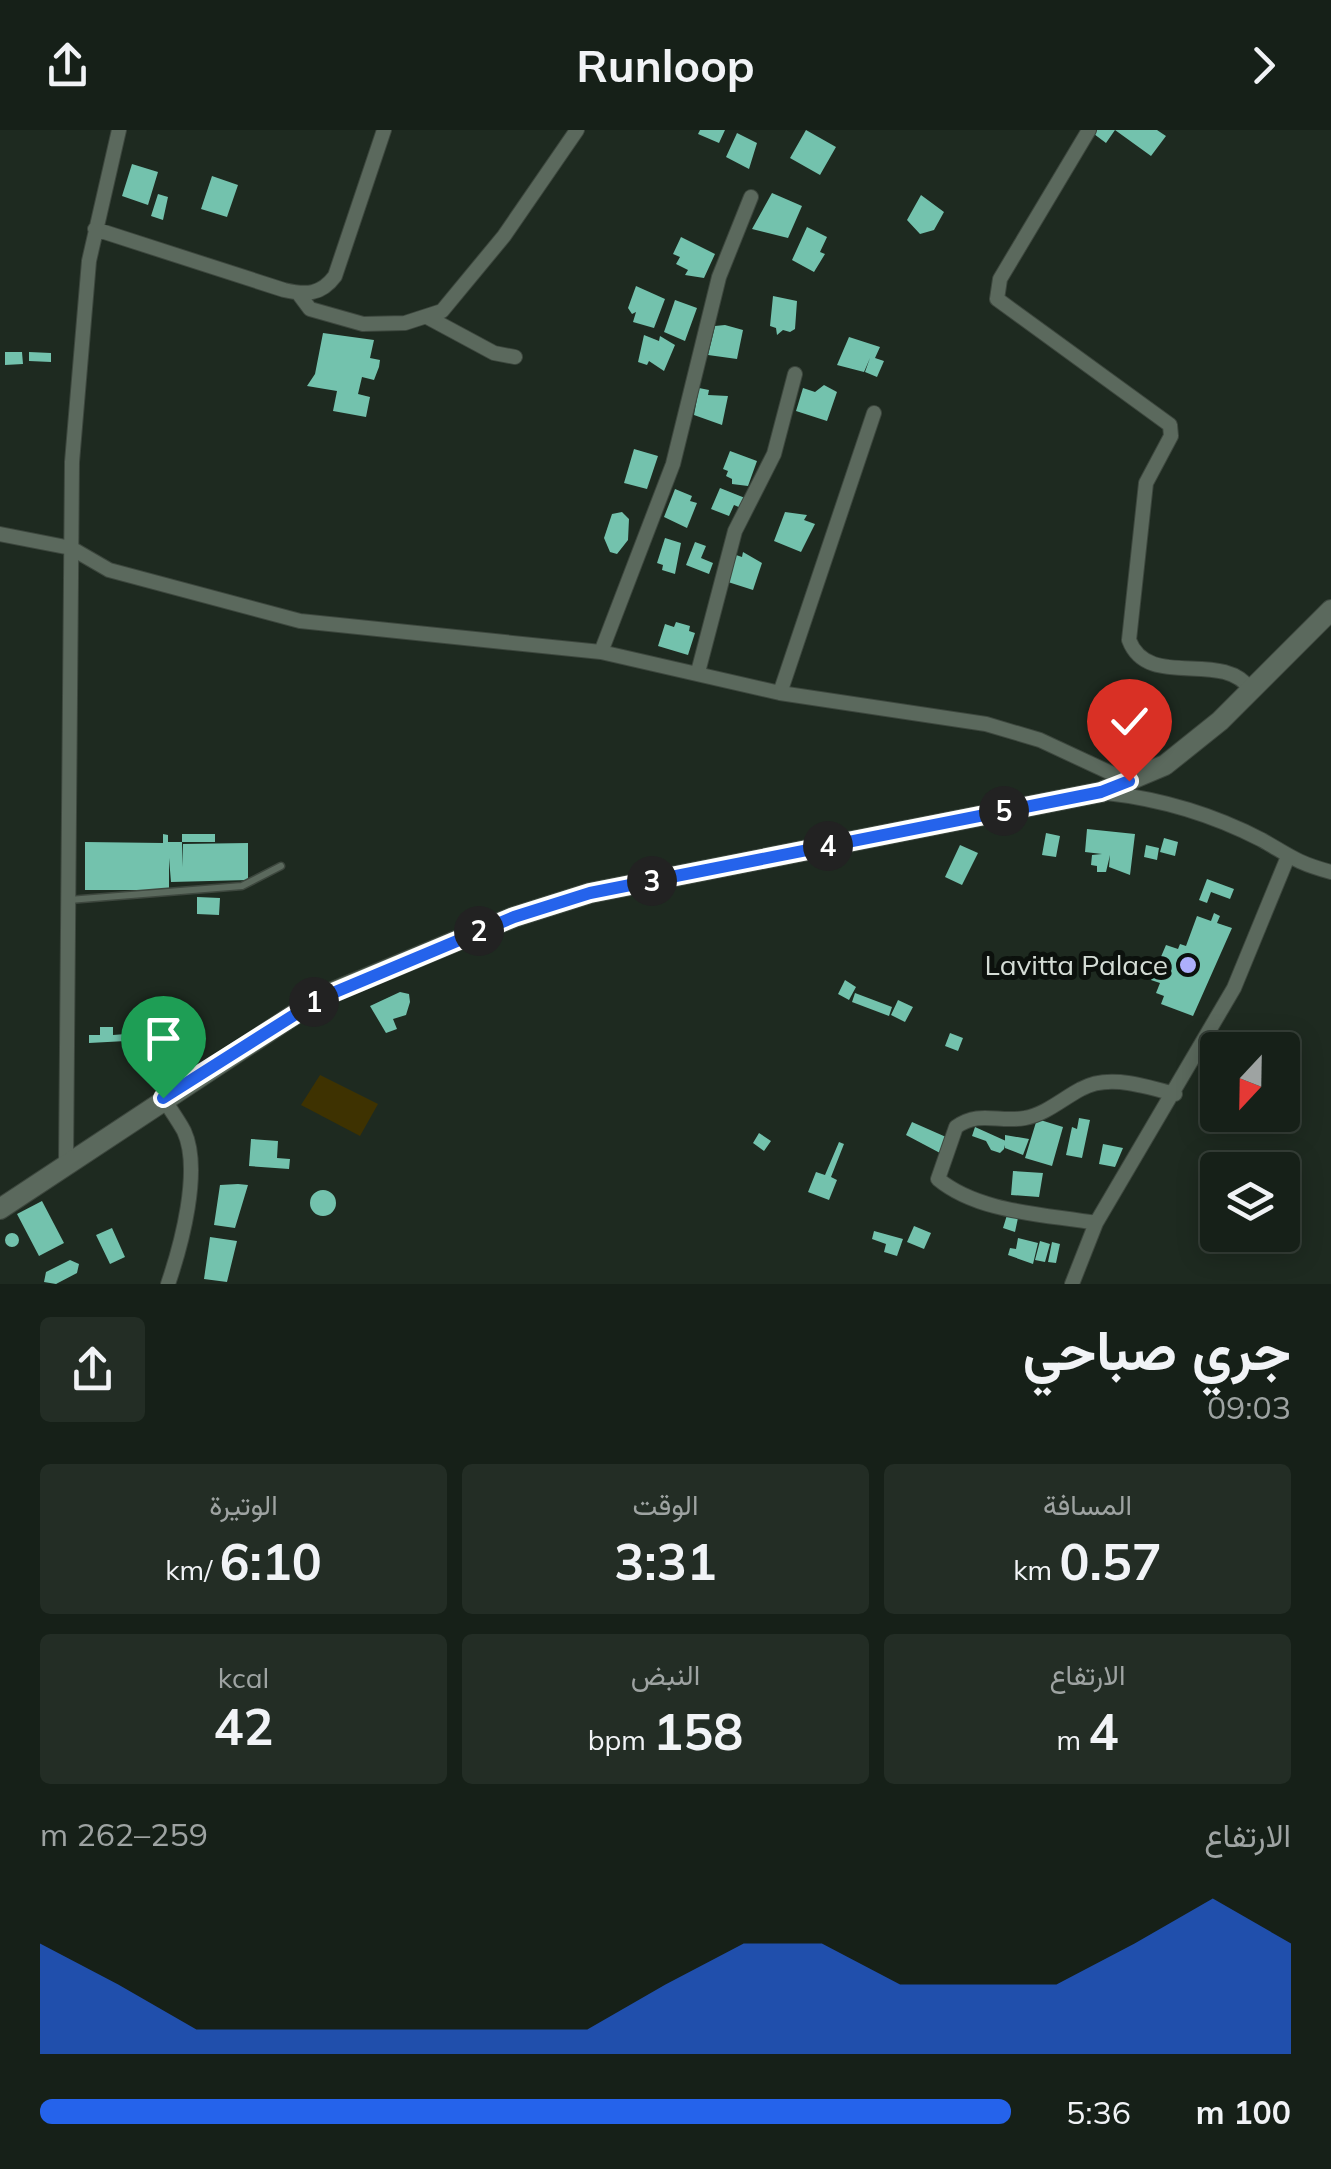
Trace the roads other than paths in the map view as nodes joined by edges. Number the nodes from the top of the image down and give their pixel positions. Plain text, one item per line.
1 (119, 130) edge
2 (384, 130) edge
3 (576, 130) edge
4 (1088, 130) edge
5 (751, 197) dead end
6 (96, 229) junction
7 (298, 294) junction
8 (429, 318) junction
9 (515, 358) dead end
10 (795, 374) dead end
11 (874, 413) dead end
12 (0, 534) edge
13 (71, 548) junction
14 (1331, 610) edge
15 (600, 652) junction
16 (698, 672) junction
17 (1251, 690) junction
18 (780, 693) junction
19 (1129, 781) junction
20 (1101, 792) junction
21 (1287, 859) junction
22 (281, 866) dead end
23 (1331, 872) edge
24 (66, 900) junction
25 (1174, 1094) junction
26 (163, 1098) junction
27 (66, 1164) junction
28 (0, 1209) edge
29 (1096, 1223) junction
30 (168, 1284) edge
31 (1072, 1284) edge

1 - 6 street
2 - 7 street
3 - 8 street
4 - 17 street
5 - 15 street
6 - 7 street
6 - 13 street
7 - 8 street
8 - 9 street
10 - 16 street
11 - 18 street
12 - 13 street
13 - 15 street
13 - 24 street
14 - 17 street
15 - 16 street
16 - 18 street
17 - 19 street
18 - 19 street
19 - 20 street
20 - 21 street
20 - 26 street
21 - 23 street
21 - 25 street
22 - 24 lane
24 - 27 street
25 - 29 street
25 - 29 street
26 - 27 street
26 - 30 street
27 - 28 street
29 - 31 street

